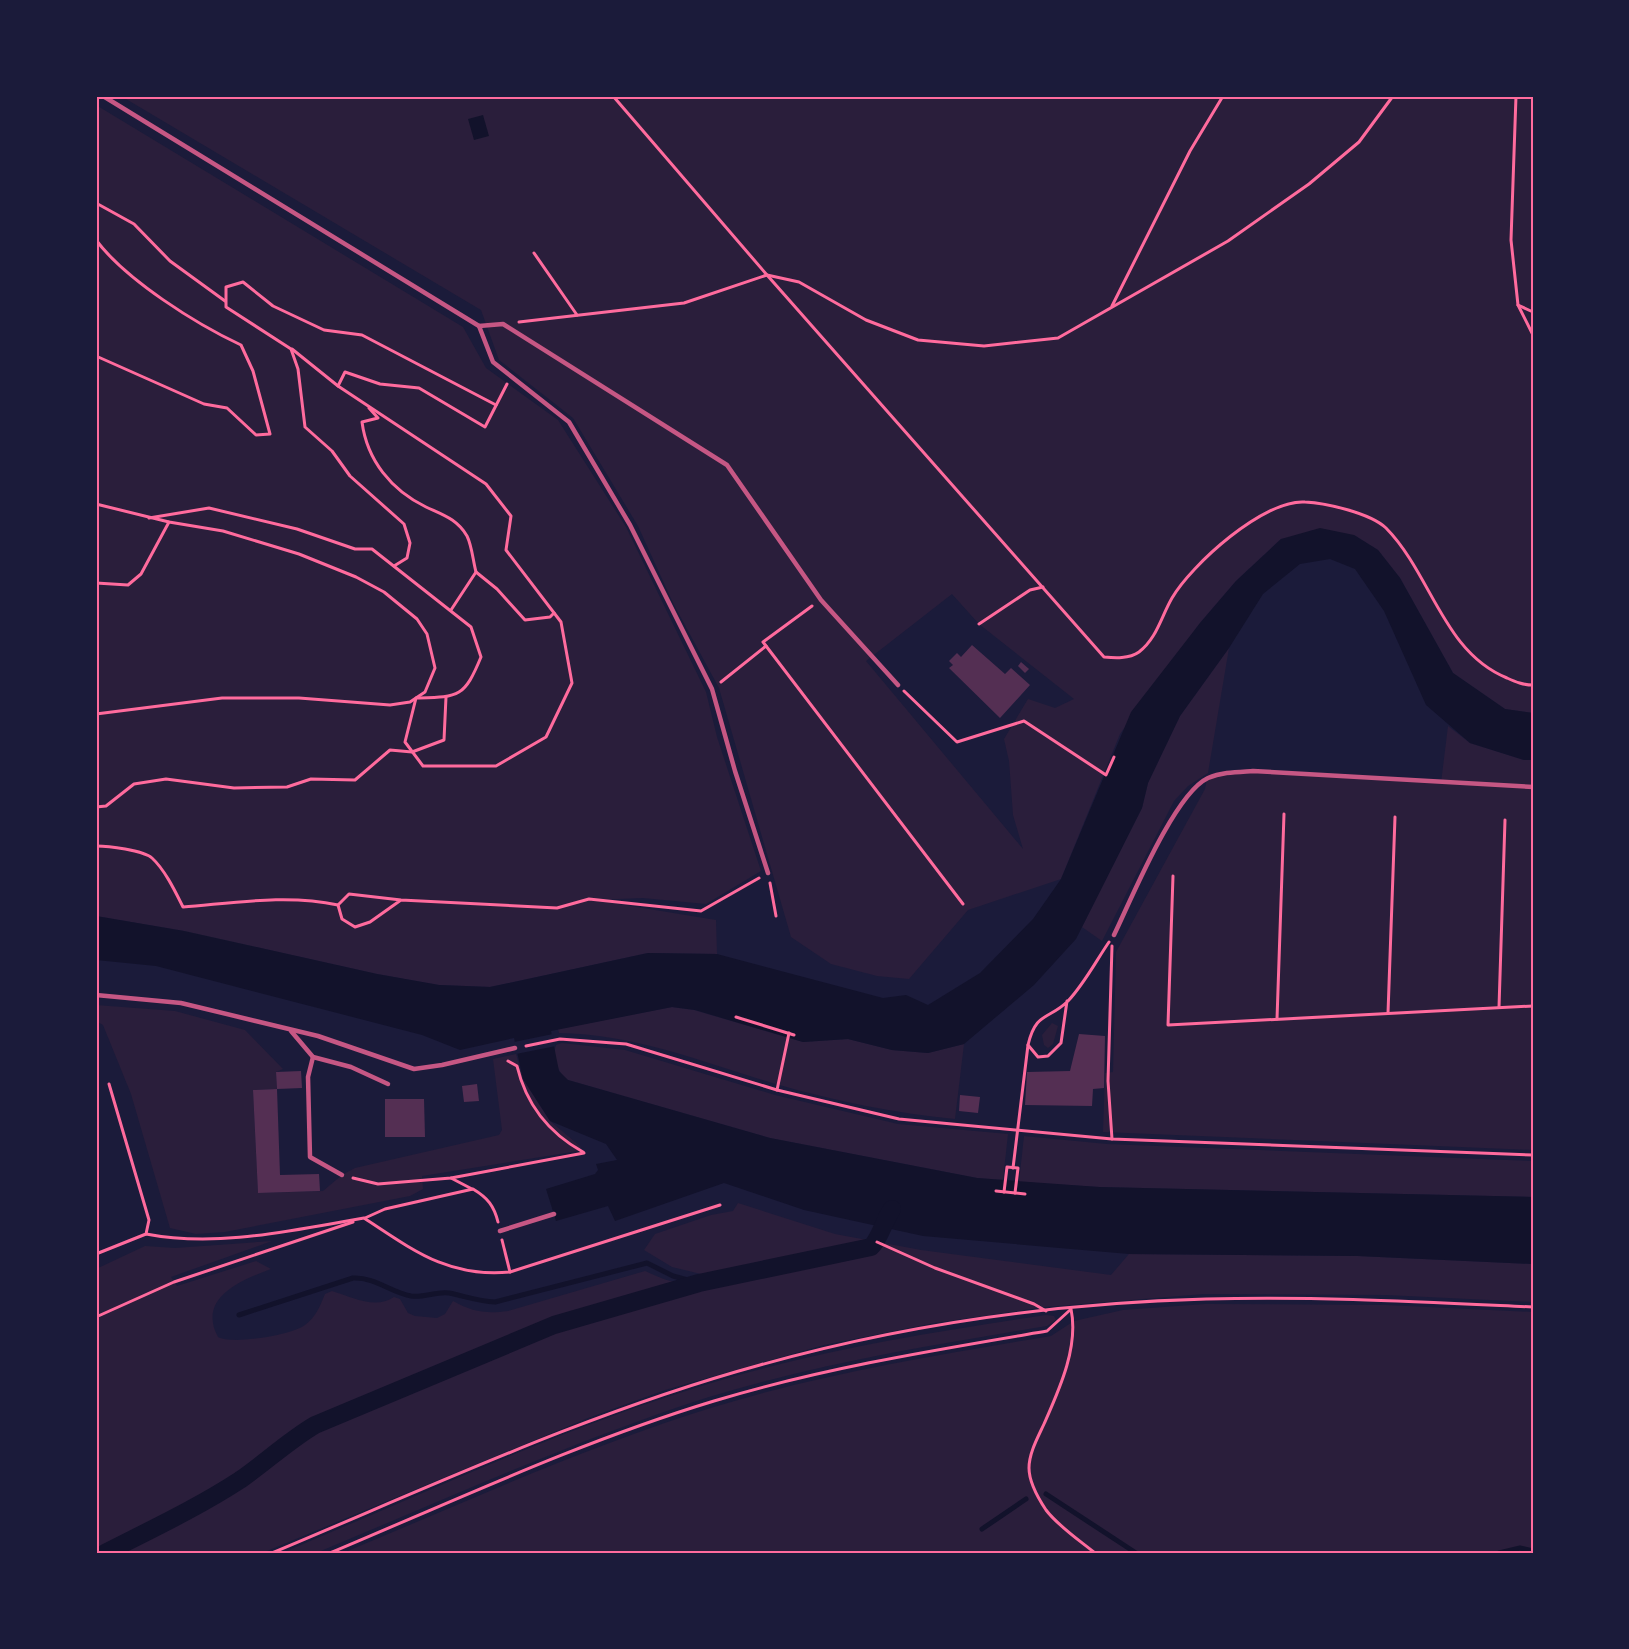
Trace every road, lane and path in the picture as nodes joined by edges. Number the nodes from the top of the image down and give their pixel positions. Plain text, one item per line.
1 (103, 96) edge
2 (613, 96) edge
3 (1223, 96) edge
4 (1393, 96) edge
5 (1516, 96) edge
6 (96, 203) edge
7 (96, 240) edge
8 (534, 253) dead end
9 (767, 275) junction
10 (226, 301) junction
11 (1518, 305) junction
12 (1111, 307) junction
13 (1533, 312) edge
14 (577, 315) junction
15 (503, 324) junction
16 (479, 326) junction
17 (1533, 335) edge
18 (291, 348) junction
19 (96, 356) edge
20 (511, 376) junction
21 (338, 386) junction
22 (366, 404) junction
23 (496, 405) junction
24 (96, 503) edge
25 (149, 518) junction
26 (169, 522) junction
27 (394, 566) junction
28 (476, 572) junction
29 (96, 583) edge
30 (1043, 587) junction
31 (821, 600) junction
32 (451, 610) junction
33 (554, 613) junction
34 (980, 624) dead end
35 (766, 646) junction
36 (898, 685) joint
37 (1533, 685) edge
38 (712, 689) junction
39 (446, 697) junction
40 (416, 698) junction
41 (96, 714) edge
42 (412, 752) junction
43 (1114, 757) dead end
44 (1533, 787) edge
45 (96, 807) edge
46 (1284, 814) dead end
47 (1395, 817) dead end
48 (1505, 820) dead end
49 (96, 846) edge
50 (768, 873) junction
51 (1173, 876) dead end
52 (401, 900) junction
53 (963, 904) dead end
54 (338, 905) junction
55 (776, 916) dead end
56 (1114, 935) junction
57 (96, 995) edge
58 (1067, 1001) junction
59 (1533, 1006) edge
60 (1499, 1008) junction
61 (1388, 1013) junction
62 (736, 1017) dead end
63 (1277, 1019) junction
64 (290, 1030) junction
65 (1028, 1045) junction
66 (515, 1048) joint
67 (504, 1051) junction
68 (313, 1057) junction
69 (109, 1084) dead end
70 (388, 1084) dead end
71 (777, 1090) junction
72 (1017, 1130) junction
73 (1112, 1139) junction
74 (1533, 1155) edge
75 (1013, 1168) junction
76 (342, 1174) joint
77 (451, 1178) junction
78 (473, 1189) junction
79 (996, 1191) dead end
80 (1004, 1192) junction
81 (1015, 1192) junction
82 (1025, 1194) dead end
83 (720, 1205) dead end
84 (554, 1214) dead end
85 (364, 1218) junction
86 (500, 1231) junction
87 (146, 1234) junction
88 (877, 1242) dead end
89 (96, 1254) edge
90 (510, 1272) junction
91 (1533, 1307) edge
92 (1071, 1309) junction
93 (1046, 1311) junction
94 (96, 1317) edge
95 (272, 1553) edge
96 (330, 1553) edge
97 (1095, 1553) edge

1 - 16 lane
2 - 9 path
3 - 12 path
4 - 12 path
5 - 11 path
6 - 10 path
7 - 19 path
8 - 14 path
9 - 12 path
9 - 14 path
9 - 30 path
10 - 18 path
10 - 23 path
11 - 13 path
11 - 17 path
14 - 15 path
15 - 16 lane
15 - 31 lane
16 - 20 lane
18 - 21 path
18 - 27 path
20 - 23 path
20 - 38 lane
21 - 22 path
21 - 23 path
22 - 28 path
22 - 33 path
24 - 25 path
25 - 26 path
25 - 27 path
26 - 29 path
26 - 40 path
27 - 32 path
28 - 32 path
28 - 33 path
30 - 34 path
30 - 37 path
31 - 35 path
31 - 36 lane
32 - 39 path
33 - 42 path
35 - 38 path
35 - 53 path
36 - 43 path
38 - 50 lane
39 - 40 path
39 - 42 path
40 - 41 path
40 - 42 path
42 - 45 path
44 - 56 lane
46 - 63 path
47 - 61 path
48 - 60 path
49 - 54 path
50 - 52 path
50 - 55 path
51 - 63 path
52 - 54 path
52 - 54 path
56 - 58 path
56 - 73 path
57 - 64 lane
58 - 65 path
58 - 65 path
59 - 60 path
60 - 61 path
61 - 63 path
62 - 71 path
64 - 67 lane
64 - 68 lane
65 - 72 path
66 - 67 lane
66 - 71 path
67 - 77 path
68 - 70 lane
68 - 76 lane
69 - 87 path
71 - 72 path
72 - 73 path
72 - 75 path
73 - 74 path
75 - 80 path
75 - 81 path
76 - 77 path
77 - 78 path
78 - 85 path
78 - 86 path
79 - 80 path
80 - 81 path
81 - 82 path
83 - 90 path
84 - 86 lane
85 - 87 path
85 - 90 path
85 - 94 path
86 - 90 path
87 - 89 path
88 - 93 path
91 - 92 path
92 - 93 path
92 - 96 path
92 - 97 path
93 - 95 path

